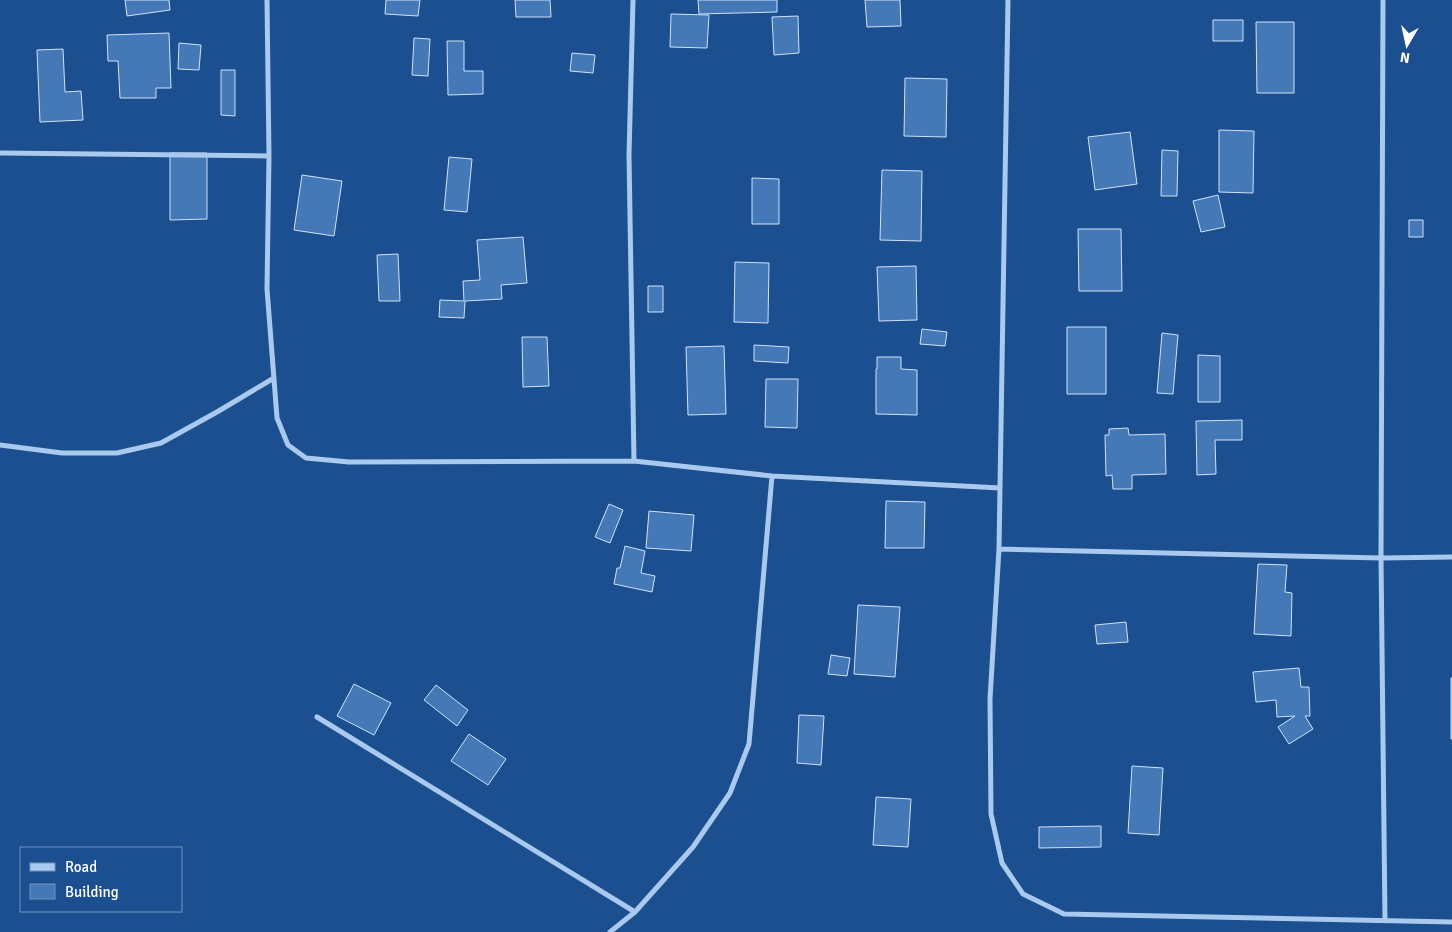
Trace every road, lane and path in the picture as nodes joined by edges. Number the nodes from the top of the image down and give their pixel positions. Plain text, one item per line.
1 (267, 0) edge
2 (633, 0) edge
3 (1008, 0) edge
4 (1383, 0) edge
5 (0, 153) edge
6 (269, 156) junction
7 (274, 378) junction
8 (0, 445) edge
9 (634, 461) junction
10 (772, 476) junction
11 (1000, 488) junction
12 (999, 549) junction
13 (1452, 557) edge
14 (1381, 558) junction
15 (317, 716) dead end
16 (635, 912) junction
17 (1385, 921) junction
18 (1452, 922) edge
19 (610, 932) edge

1 - 6 street
2 - 9 street
3 - 11 street
4 - 14 street
5 - 6 street
6 - 7 street
7 - 8 street
7 - 9 street
9 - 10 street
10 - 11 street
10 - 16 street
11 - 12 street
12 - 14 street
12 - 17 street
13 - 14 street
14 - 17 street
15 - 16 street
16 - 19 street
17 - 18 street

